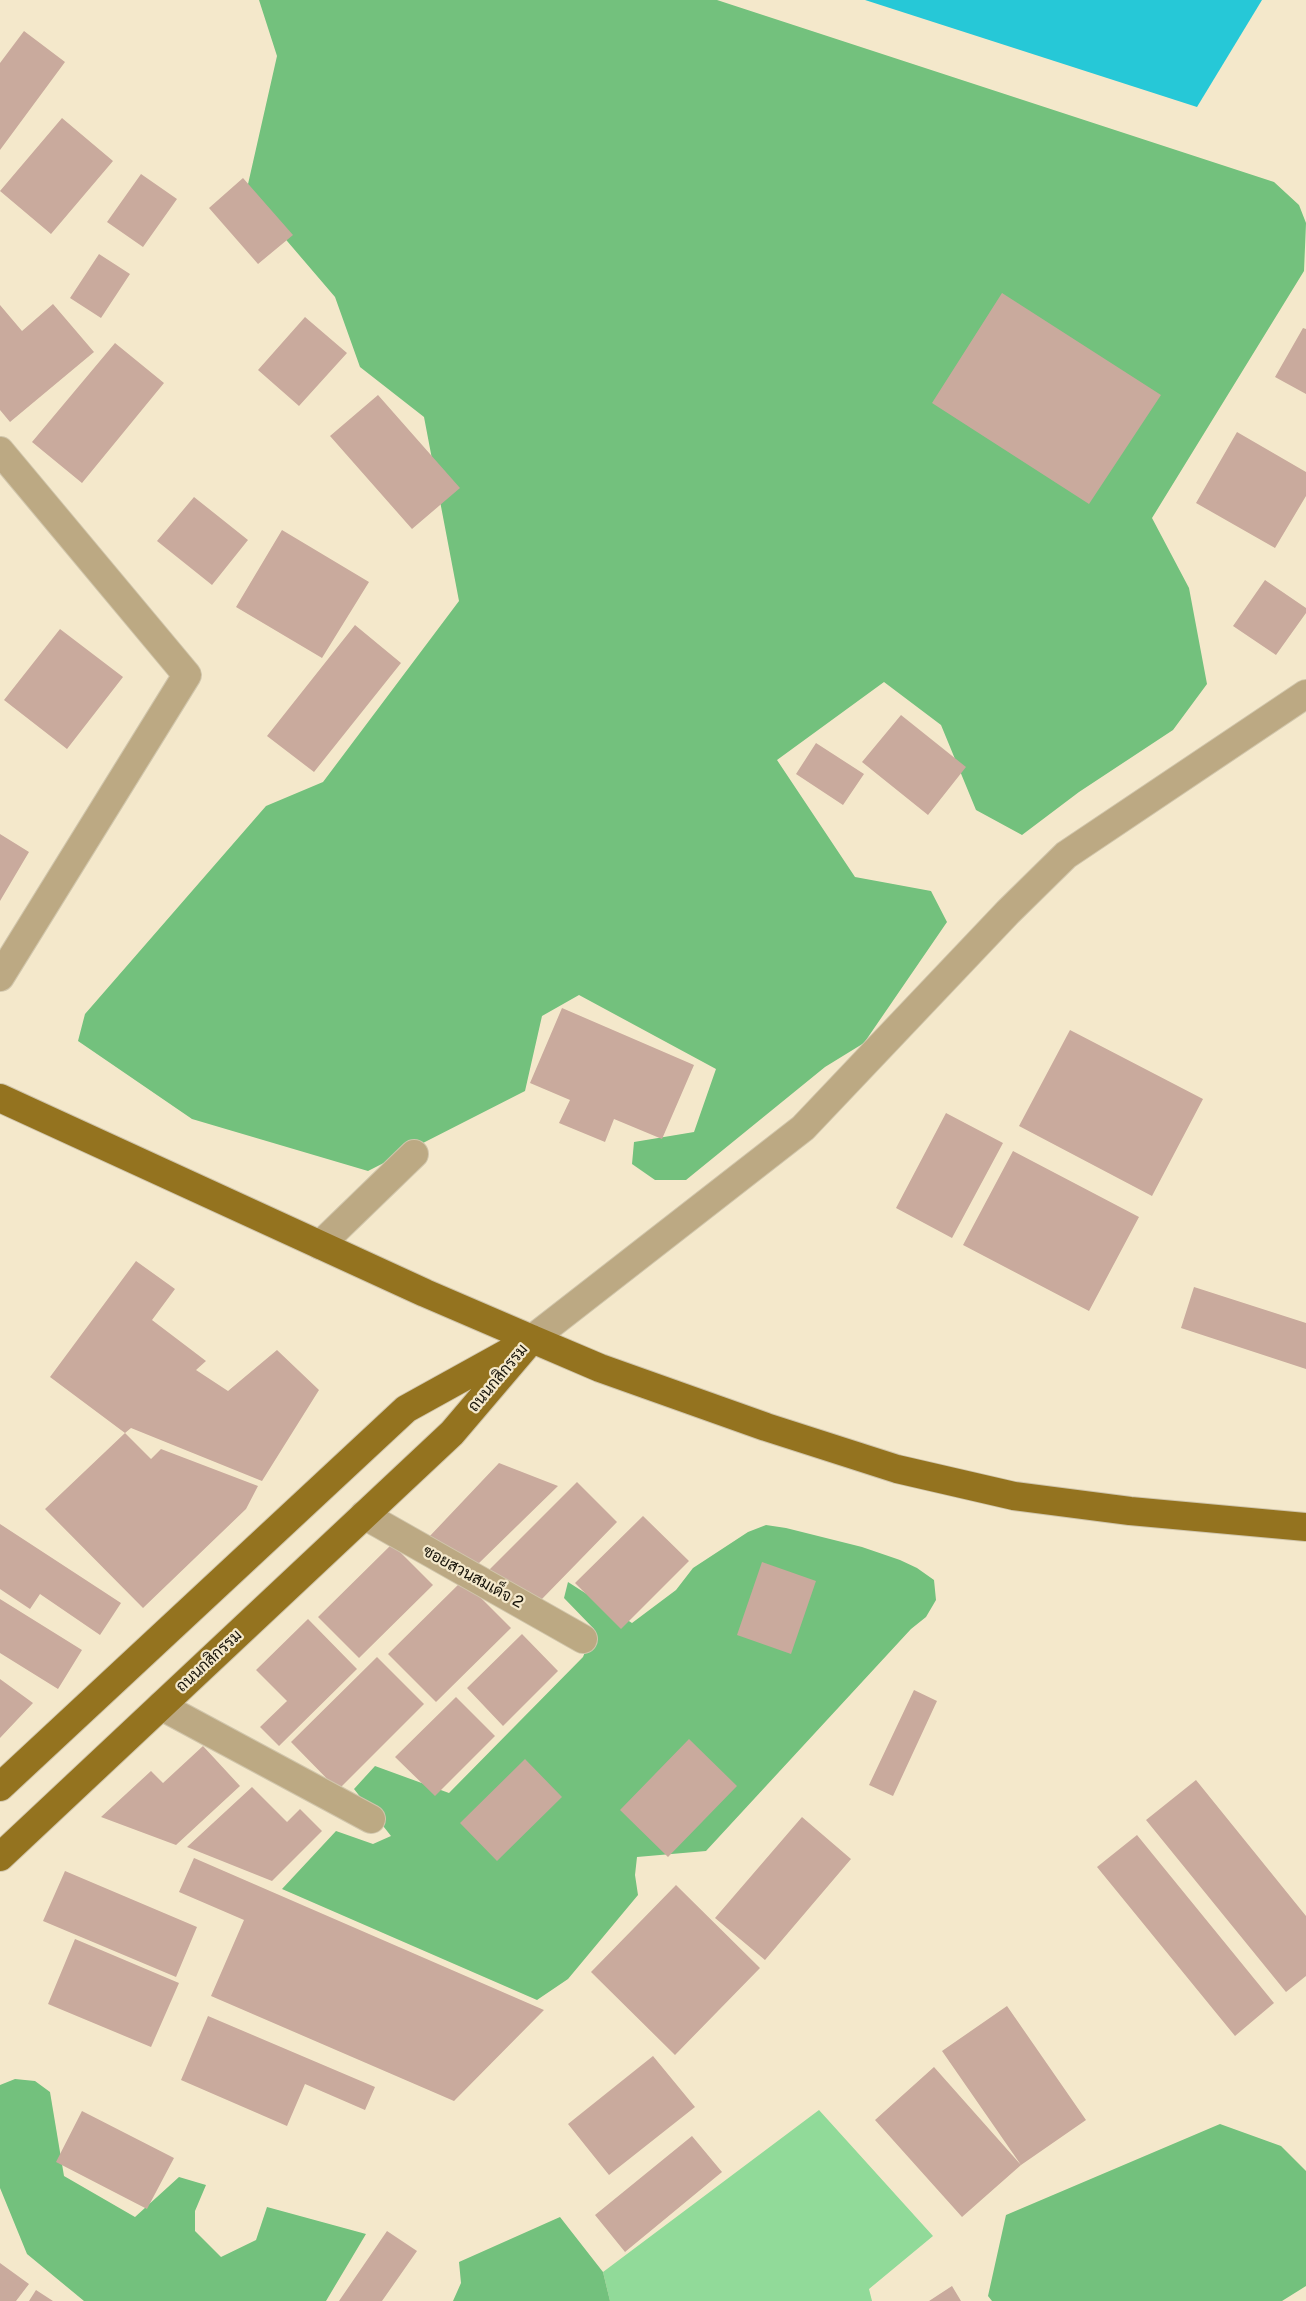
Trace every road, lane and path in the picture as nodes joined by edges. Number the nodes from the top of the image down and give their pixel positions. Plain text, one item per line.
1 (0, 451) edge
2 (1306, 694) edge
3 (0, 977) edge
4 (0, 1098) edge
5 (414, 1154) dead end
6 (320, 1245) junction
7 (532, 1339) junction
8 (364, 1516) junction
9 (1306, 1527) edge
10 (583, 1639) dead end
11 (161, 1706) junction
12 (0, 1787) edge
13 (371, 1819) dead end
14 (0, 1857) edge

1 - 3 street
2 - 7 street
4 - 6 main road
5 - 6 street
6 - 7 main road
7 - 8 main road, ถนนกสิกรรม
7 - 9 main road
7 - 12 main road, ถนนกสิกรรม
8 - 10 street, ซอยสวนสมเด็จ 2
8 - 11 main road, ถนนกสิกรรม
11 - 13 street
11 - 14 main road, ถนนกสิกรรม

